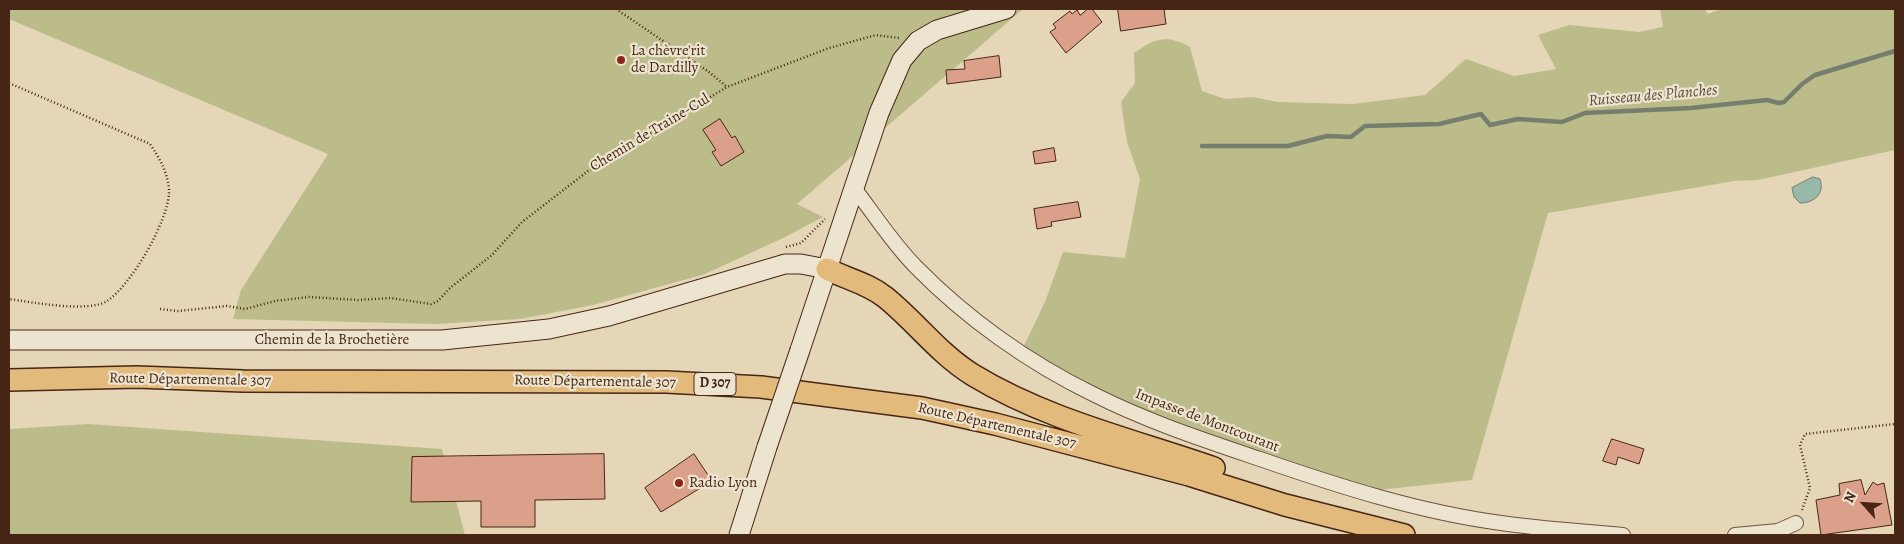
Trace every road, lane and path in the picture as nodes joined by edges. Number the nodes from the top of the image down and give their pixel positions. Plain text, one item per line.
1 (616, 9) edge
2 (1006, 9) edge
3 (918, 41) junction
4 (9, 83) edge
5 (727, 87) junction
6 (854, 188) junction
7 (831, 214) dead end
8 (783, 247) dead end
9 (827, 269) junction
10 (9, 299) edge
11 (160, 309) dead end
12 (9, 340) edge
13 (9, 380) edge
14 (1895, 424) edge
15 (1796, 523) joint
16 (739, 535) edge
17 (1404, 535) edge
18 (1411, 535) edge
19 (1623, 535) edge
20 (1735, 535) edge

1 - 5 path
2 - 3 street
3 - 5 path, Chemin de Traine-Cul
3 - 6 street
4 - 10 path
5 - 11 path, Chemin de Traine-Cul
6 - 9 street
6 - 19 street, Impasse de Montcourant
7 - 8 path
9 - 12 street, Chemin de la Brochetière
9 - 16 street, bridge
9 - 18 main road
13 - 17 main road, Route Départementale 307 / D 307
14 - 15 path
15 - 20 street

